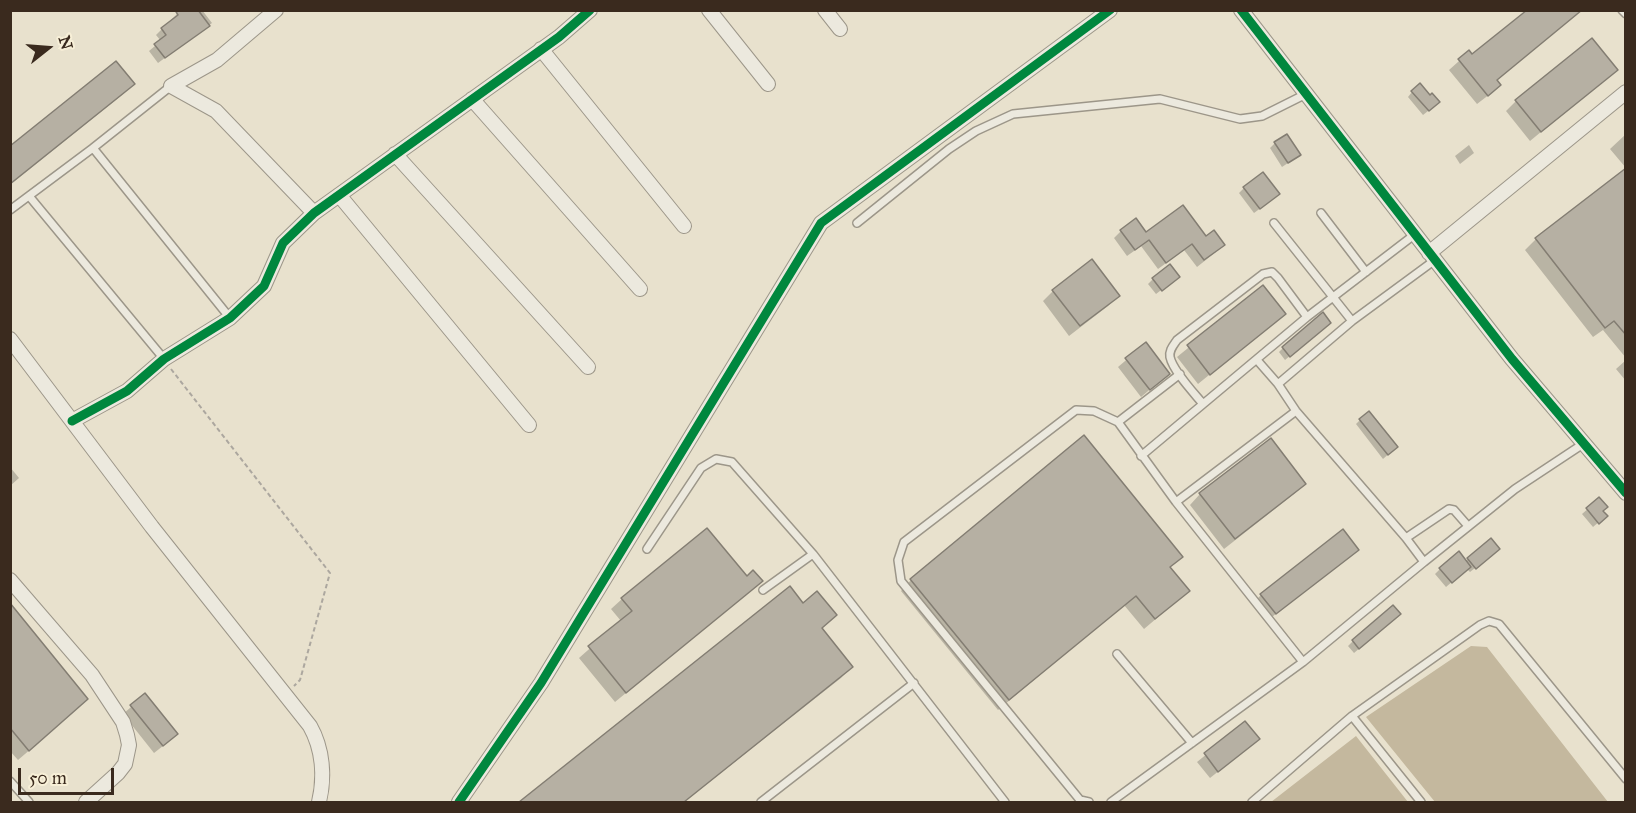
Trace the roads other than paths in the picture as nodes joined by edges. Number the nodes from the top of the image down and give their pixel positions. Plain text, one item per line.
1 (276, 10) edge
2 (590, 10) edge
3 (709, 10) edge
4 (825, 10) edge
5 (1110, 10) edge
6 (1241, 10) edge
7 (1622, 10) edge
8 (1626, 14) edge
9 (840, 29) dead end
10 (541, 49) junction
11 (768, 84) dead end
12 (171, 86) junction
13 (1626, 92) edge
14 (1305, 94) junction
15 (472, 99) junction
16 (93, 148) junction
17 (395, 154) junction
18 (339, 195) junction
19 (29, 196) junction
20 (10, 210) edge
21 (314, 213) junction
22 (1321, 213) dead end
23 (857, 223) dead end
24 (1274, 223) dead end
25 (684, 226) dead end
26 (1414, 235) junction
27 (1432, 256) junction
28 (1366, 272) junction
29 (640, 290) dead end
30 (1334, 297) junction
31 (230, 318) junction
32 (1307, 318) junction
33 (1352, 321) junction
34 (10, 339) edge
35 (164, 359) junction
36 (1257, 360) junction
37 (588, 367) dead end
38 (1180, 374) junction
39 (1278, 384) junction
40 (1203, 404) junction
41 (1296, 411) junction
42 (72, 421) junction
43 (1118, 422) junction
44 (529, 425) dead end
45 (1583, 444) junction
46 (1141, 456) junction
47 (1626, 493) edge
48 (1176, 502) junction
49 (1468, 525) junction
50 (1406, 538) junction
51 (647, 549) dead end
52 (813, 554) junction
53 (1424, 562) junction
54 (10, 580) edge
55 (763, 590) dead end
56 (1117, 654) dead end
57 (1303, 662) junction
58 (914, 683) junction
59 (1352, 716) junction
60 (1192, 743) junction
61 (1626, 779) edge
62 (10, 781) edge
63 (29, 802) edge
64 (86, 802) edge
65 (319, 802) edge
66 (459, 802) edge
67 (761, 802) edge
68 (1005, 802) edge
69 (1089, 802) edge
70 (1111, 802) edge
71 (1252, 802) edge
72 (1421, 802) edge

1 - 12 street
2 - 10 street
3 - 11 street
4 - 9 street
5 - 66 street
6 - 14 street
7 - 8 lane
10 - 15 street
10 - 25 street
12 - 16 lane
12 - 21 street
13 - 27 street
14 - 23 lane
14 - 26 street
15 - 17 street
15 - 29 street
16 - 19 lane
16 - 31 lane
17 - 18 street
17 - 37 street
18 - 21 street
18 - 44 street
19 - 20 lane
19 - 35 lane
21 - 31 street
22 - 28 lane
24 - 30 lane
26 - 27 street
26 - 28 lane
27 - 33 lane
27 - 45 street
28 - 30 lane
30 - 32 lane
30 - 33 lane
31 - 35 street
32 - 36 lane
32 - 38 lane
33 - 39 lane
34 - 42 street
35 - 42 street
36 - 39 lane
36 - 40 lane
38 - 40 lane
38 - 43 lane
39 - 41 lane
40 - 46 lane
41 - 48 lane
41 - 50 lane
42 - 65 street
43 - 46 lane
43 - 69 lane
45 - 47 street
45 - 49 lane
46 - 48 lane
48 - 57 lane
49 - 50 lane
49 - 53 lane
50 - 53 lane
51 - 52 lane
52 - 55 lane
52 - 58 lane
53 - 57 lane
54 - 64 street
56 - 60 lane
57 - 60 lane
58 - 67 lane
58 - 68 lane
59 - 61 lane
59 - 71 lane
59 - 72 lane
60 - 70 lane
62 - 63 lane

